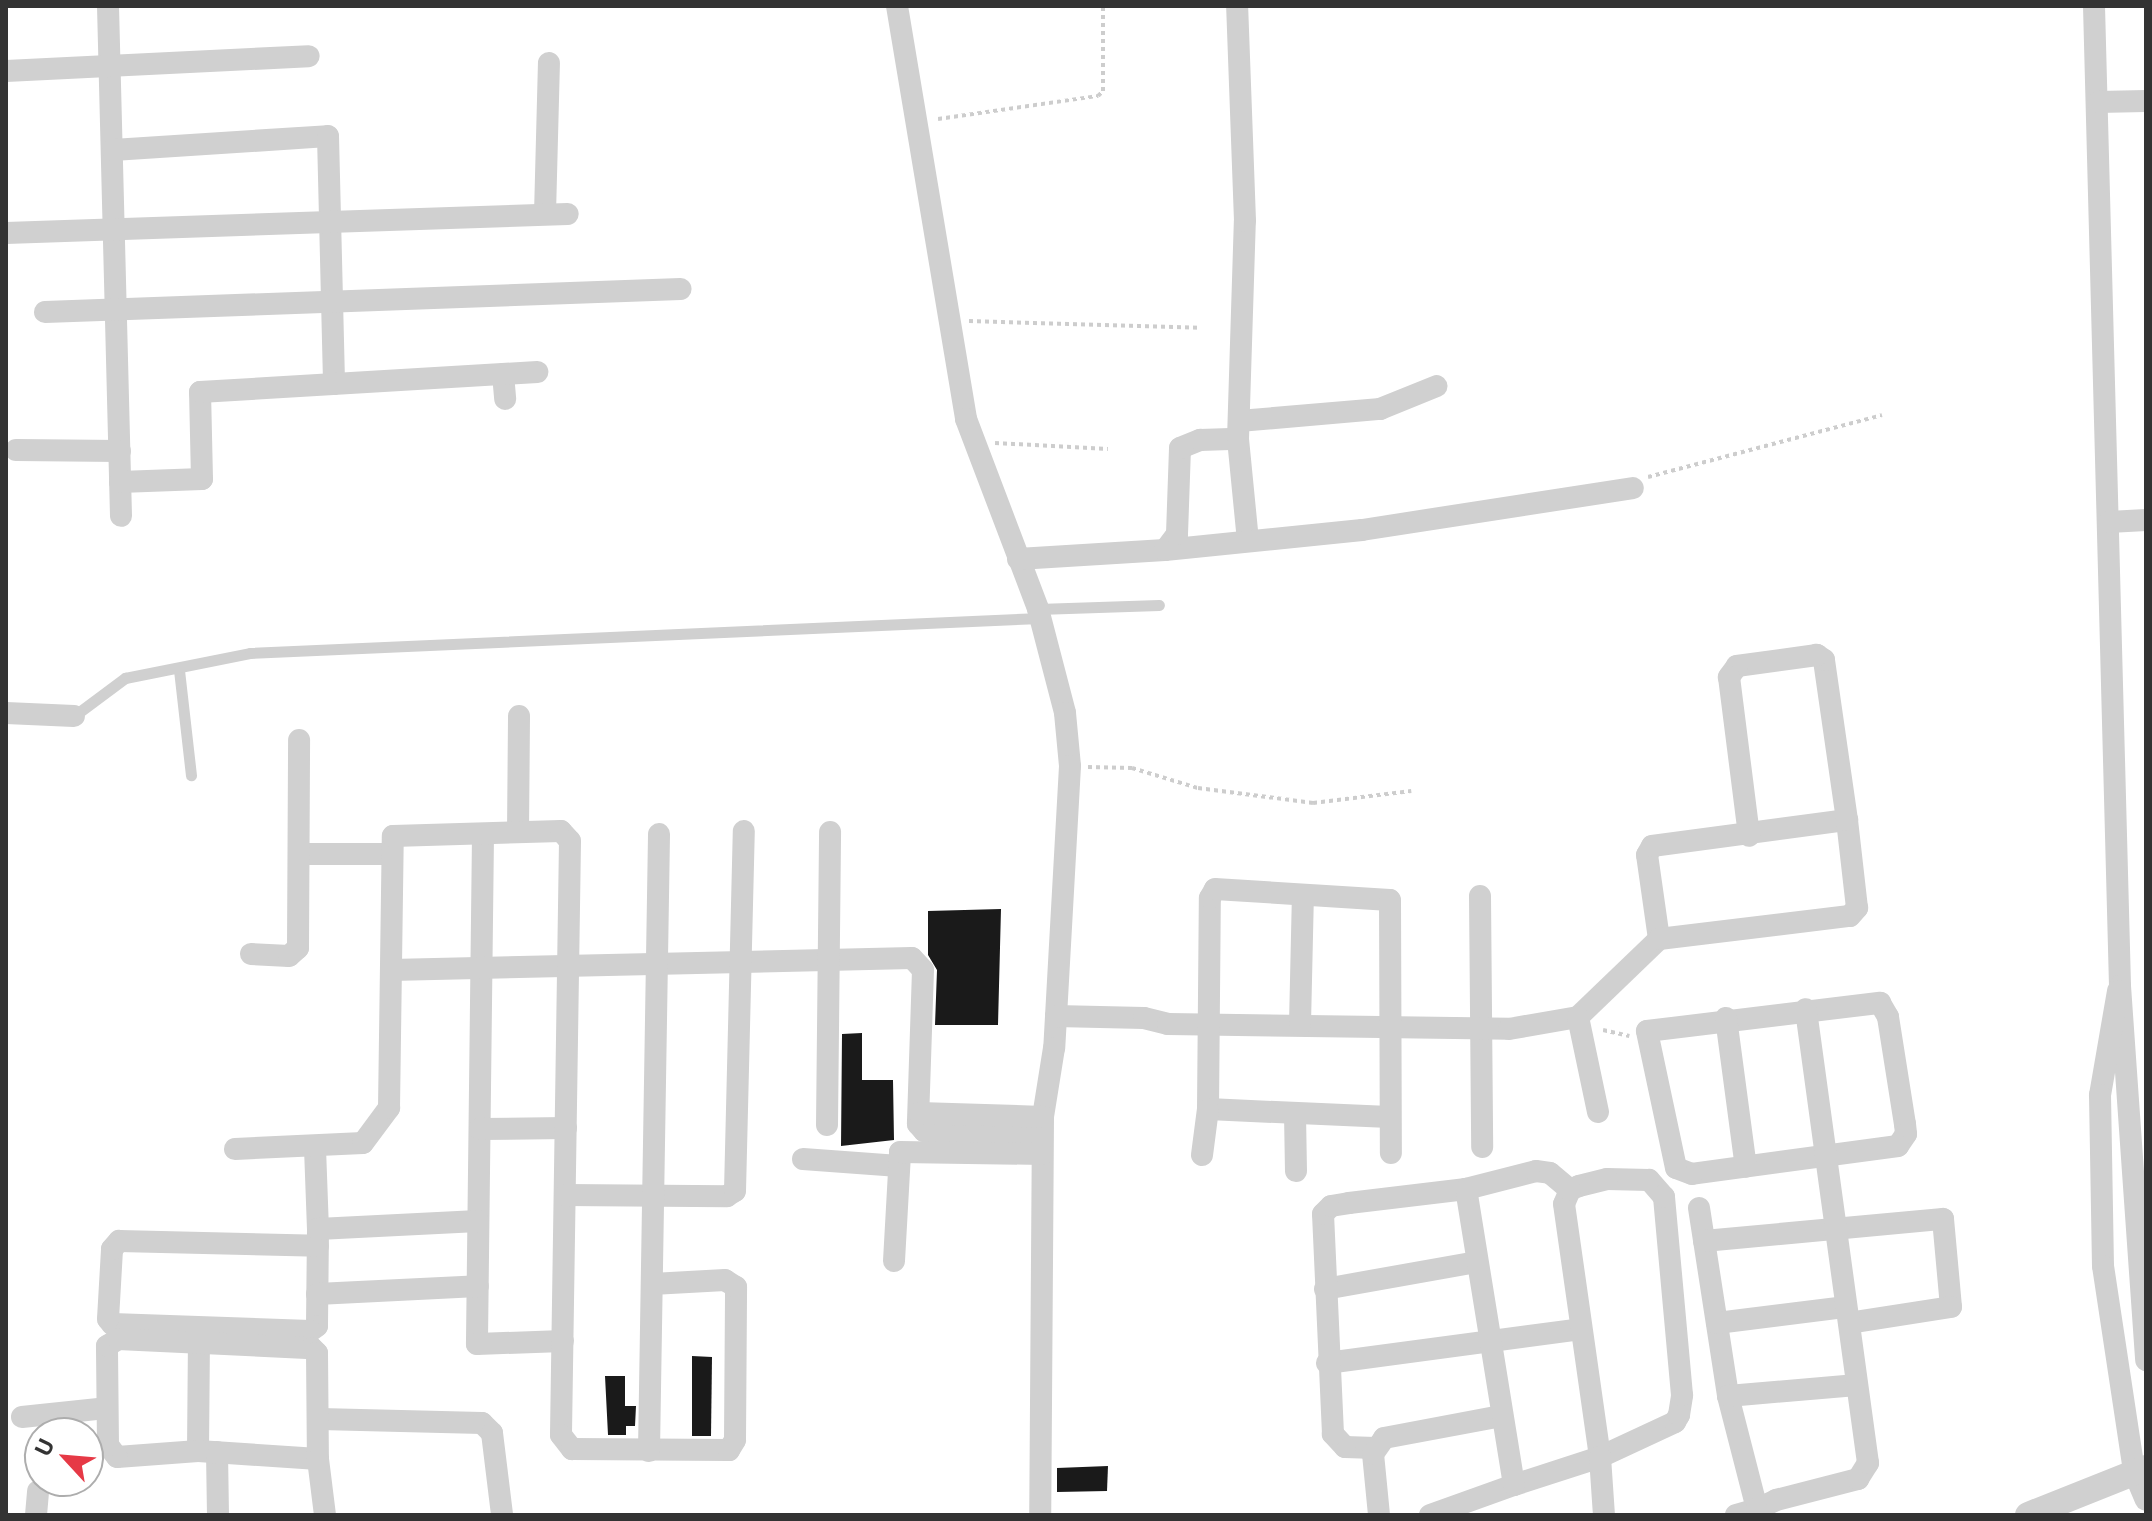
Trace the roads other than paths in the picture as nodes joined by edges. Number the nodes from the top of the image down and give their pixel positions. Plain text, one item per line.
1 (108, 6) edge
2 (897, 6) edge
3 (1237, 6) edge
4 (2094, 6) edge
5 (309, 56) dead end
6 (549, 63) dead end
7 (110, 68) junction
8 (6, 71) edge
9 (2146, 101) edge
10 (2098, 102) junction
11 (113, 150) junction
12 (545, 214) junction
13 (568, 214) dead end
14 (329, 222) junction
15 (115, 229) junction
16 (6, 233) edge
17 (681, 289) dead end
18 (331, 304) junction
19 (117, 308) junction
20 (45, 312) dead end
21 (537, 372) dead end
22 (503, 374) junction
23 (334, 384) junction
24 (1437, 386) dead end
25 (505, 399) dead end
26 (1239, 430) junction
27 (16, 450) dead end
28 (120, 451) junction
29 (120, 482) junction
30 (1633, 488) road end
31 (121, 516) dead end
32 (2146, 520) edge
33 (2109, 522) junction
34 (1248, 541) junction
35 (1165, 550) junction
36 (1018, 559) junction
37 (1159, 605) dead end
38 (1039, 613) junction
39 (179, 670) junction
40 (6, 713) edge
41 (74, 716) joint
42 (519, 716) dead end
43 (299, 740) dead end
44 (191, 775) dead end
45 (1847, 820) junction
46 (744, 831) dead end
47 (518, 832) junction
48 (830, 832) dead end
49 (659, 834) dead end
50 (483, 835) junction
51 (1749, 836) junction
52 (299, 854) junction
53 (389, 854) junction
54 (1303, 896) junction
55 (1480, 896) dead end
56 (1659, 939) junction
57 (251, 954) dead end
58 (832, 961) junction
59 (741, 964) junction
60 (569, 965) junction
61 (656, 967) junction
62 (482, 968) junction
63 (391, 970) junction
64 (2127, 1007) edge
65 (1806, 1009) junction
66 (1056, 1016) junction
67 (1209, 1018) junction
68 (1300, 1018) junction
69 (1726, 1018) junction
70 (1578, 1020) junction
71 (1390, 1021) junction
72 (1479, 1023) junction
73 (1208, 1109) junction
74 (1598, 1112) dead end
75 (1295, 1114) junction
76 (1389, 1117) junction
77 (827, 1125) dead end
78 (566, 1128) junction
79 (480, 1129) junction
80 (1042, 1135) junction
81 (1482, 1147) dead end
82 (315, 1148) junction
83 (235, 1149) dead end
84 (1391, 1153) dead end
85 (1202, 1155) dead end
86 (1825, 1157) junction
87 (803, 1159) dead end
88 (899, 1166) junction
89 (1746, 1167) junction
90 (1296, 1171) dead end
91 (1466, 1189) junction
92 (1570, 1190) junction
93 (565, 1195) junction
94 (653, 1196) junction
95 (1699, 1208) dead end
96 (478, 1221) junction
97 (1836, 1228) junction
98 (318, 1237) junction
99 (1704, 1241) junction
100 (894, 1261) dead end
101 (1477, 1262) junction
102 (652, 1284) junction
103 (478, 1286) junction
104 (1325, 1289) junction
105 (317, 1294) junction
106 (1848, 1315) junction
107 (1717, 1323) junction
108 (1581, 1329) junction
109 (1490, 1339) junction
110 (563, 1341) junction
111 (199, 1343) junction
112 (2146, 1360) edge
113 (1327, 1363) junction
114 (1857, 1385) junction
115 (1728, 1396) junction
116 (106, 1408) junction
117 (1502, 1416) junction
118 (22, 1417) dead end
119 (320, 1419) junction
120 (1375, 1448) junction
121 (208, 1451) junction
122 (649, 1451) junction
123 (1600, 1457) junction
124 (318, 1459) junction
125 (2140, 1470) edge
126 (1514, 1485) junction
127 (2146, 1500) edge
128 (1751, 1513) edge
129 (218, 1515) edge
130 (325, 1515) edge
131 (502, 1515) edge
132 (1040, 1515) edge
133 (1379, 1515) edge
134 (1430, 1515) edge
135 (1604, 1515) edge
136 (2028, 1515) edge

1 - 7 street
2 - 36 street
3 - 26 street
4 - 10 street
5 - 7 street
6 - 12 street
7 - 8 street
7 - 11 street
9 - 10 street
10 - 33 street
11 - 14 street
11 - 15 street
12 - 13 street
12 - 14 street
14 - 15 street
14 - 18 street
15 - 16 street
15 - 19 street
17 - 18 street
18 - 19 street
18 - 23 street
19 - 20 street
19 - 28 street
21 - 22 street
22 - 23 street
22 - 25 street
23 - 29 street
24 - 26 street
26 - 34 street
26 - 35 street
27 - 28 street
28 - 29 street
29 - 31 street
30 - 34 street
32 - 33 street
33 - 64 street
34 - 35 street
35 - 36 street
36 - 38 street
37 - 38 lane
38 - 39 lane
38 - 66 street
39 - 41 lane
39 - 44 lane
40 - 41 street
42 - 47 street
43 - 52 street
45 - 51 street
45 - 51 street
45 - 56 street
46 - 59 street
47 - 50 street
47 - 60 street
48 - 58 street
49 - 61 street
50 - 53 street
50 - 62 street
51 - 56 street
52 - 53 street
52 - 57 street
53 - 63 street
54 - 67 street
54 - 68 street
54 - 71 street
55 - 72 street
56 - 70 street
58 - 59 street
58 - 77 street
58 - 80 street
59 - 61 street
59 - 94 street
60 - 61 street
60 - 62 street
60 - 78 street
61 - 94 street
62 - 63 street
62 - 79 street
63 - 82 street
64 - 112 street
64 - 125 street
65 - 69 street
65 - 86 street
65 - 86 street
66 - 67 street
66 - 80 street
67 - 68 street
67 - 73 street
68 - 71 street
69 - 89 street
69 - 89 street
70 - 72 street
70 - 74 street
71 - 72 street
71 - 76 street
72 - 81 street
73 - 75 street
73 - 85 street
75 - 76 street
75 - 90 street
76 - 84 street
78 - 79 street
78 - 93 street
79 - 96 street
80 - 88 street
80 - 132 street
82 - 83 street
82 - 98 street
86 - 89 street
86 - 97 street
87 - 88 street
88 - 100 street
91 - 92 street
91 - 101 street
91 - 104 street
92 - 108 street
92 - 123 street
93 - 94 street
93 - 110 street
94 - 102 street
95 - 99 street
96 - 98 street
96 - 103 street
97 - 99 street
97 - 106 street
97 - 106 street
98 - 105 street
98 - 105 street
99 - 107 street
101 - 104 street
101 - 109 street
102 - 122 street
102 - 122 street
103 - 105 street
103 - 110 street
104 - 113 street
106 - 107 street
106 - 114 street
107 - 115 street
108 - 109 street
108 - 123 street
109 - 113 street
109 - 117 street
110 - 122 street
111 - 116 street
111 - 119 street
111 - 121 street
113 - 120 street
114 - 115 street
114 - 128 street
115 - 128 street
116 - 118 street
116 - 121 street
117 - 120 street
117 - 126 street
119 - 124 street
119 - 131 street
120 - 133 street
121 - 124 street
121 - 129 street
123 - 126 street
123 - 135 street
124 - 130 street
125 - 127 street
125 - 136 street
126 - 134 street

